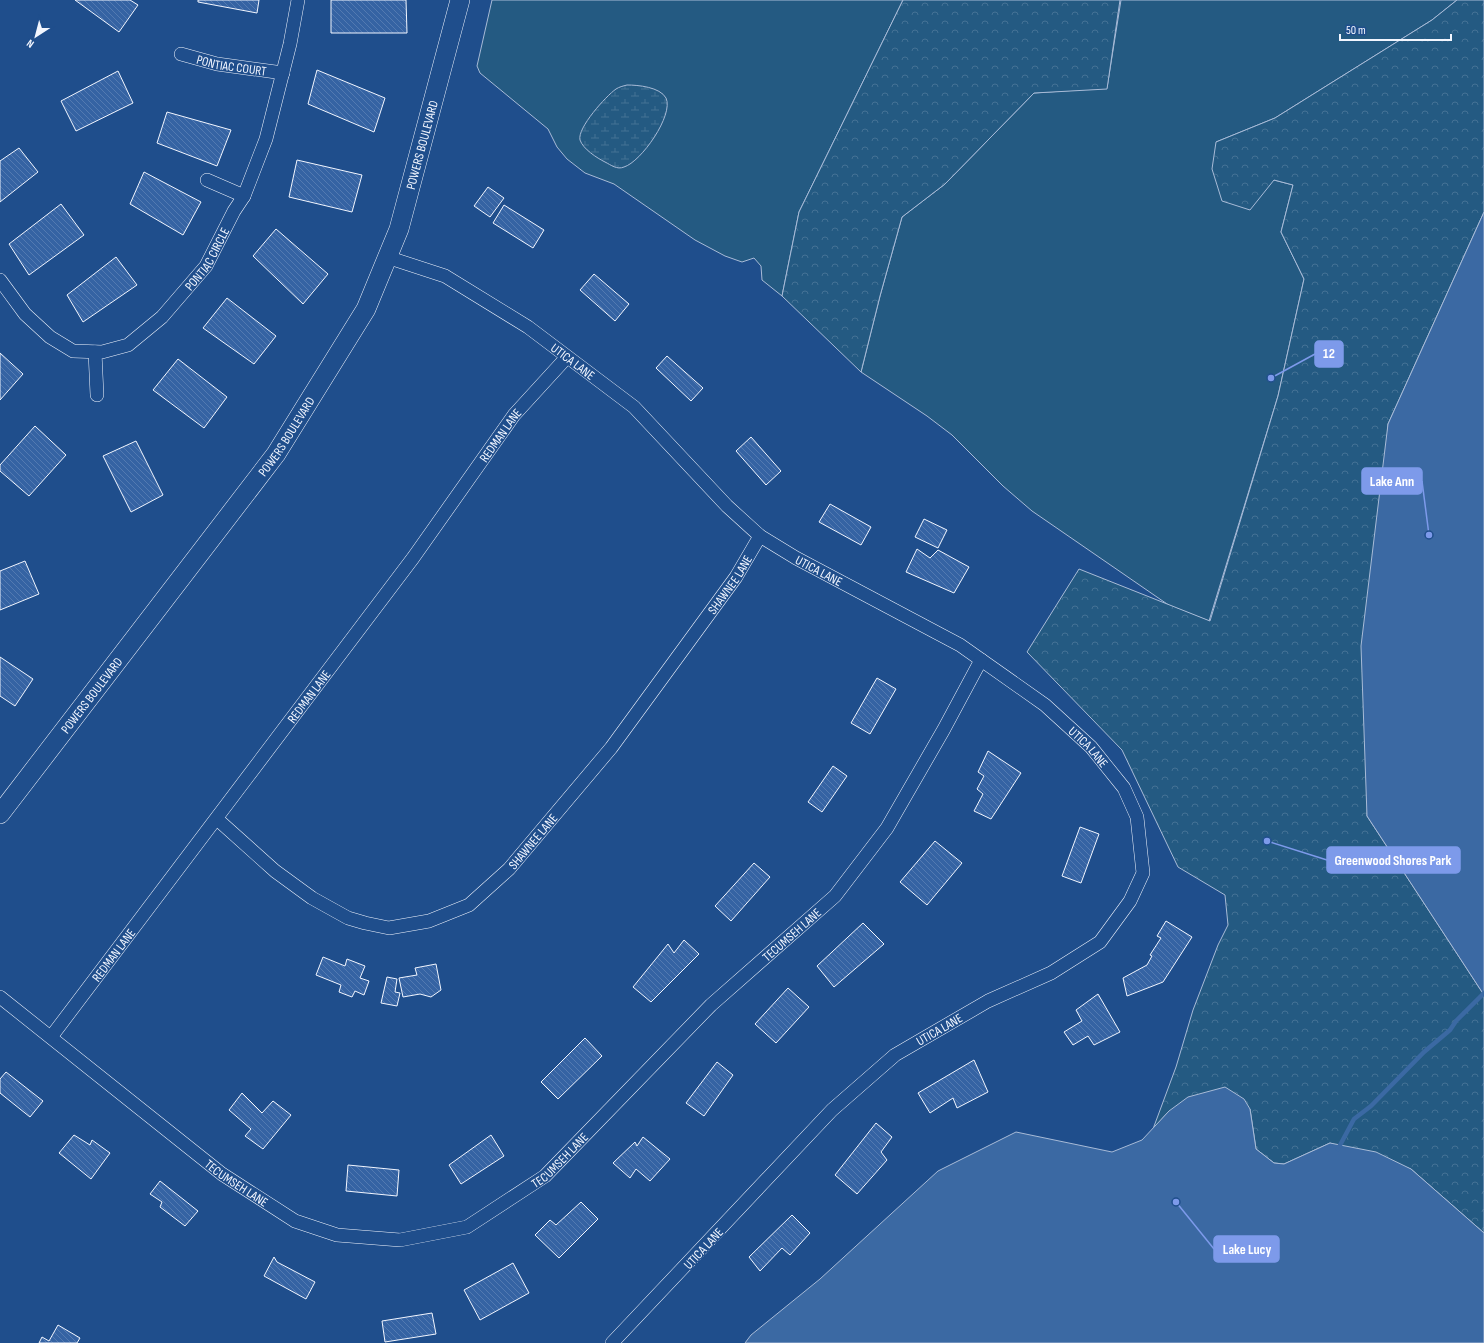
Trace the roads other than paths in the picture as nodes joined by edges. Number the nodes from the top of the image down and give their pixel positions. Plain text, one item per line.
1 (298, 0) edge
2 (460, 0) edge
3 (181, 54) dead end
4 (283, 73) junction
5 (207, 180) dead end
6 (244, 196) junction
7 (387, 257) junction
8 (0, 280) edge
9 (95, 352) junction
10 (567, 357) junction
11 (97, 395) dead end
12 (760, 536) junction
13 (981, 660) junction
14 (0, 814) edge
15 (217, 819) junction
16 (0, 997) edge
17 (51, 1037) junction
18 (612, 1343) edge

1 - 4 street, PONTIAC CIRCLE
2 - 7 main road, POWERS BOULEVARD
3 - 4 street, PONTIAC COURT
4 - 6 street, PONTIAC CIRCLE
5 - 6 street
6 - 9 street, PONTIAC CIRCLE
7 - 10 street, UTICA LANE
7 - 14 main road, POWERS BOULEVARD
8 - 9 street, PONTIAC CIRCLE
9 - 11 street
10 - 12 street, UTICA LANE
10 - 15 street, REDMAN LANE
12 - 13 street, UTICA LANE
12 - 15 street, SHAWNEE LANE
13 - 17 street, TECUMSEH LANE
13 - 18 street, UTICA LANE
15 - 17 street, REDMAN LANE
16 - 17 street, TECUMSEH LANE

